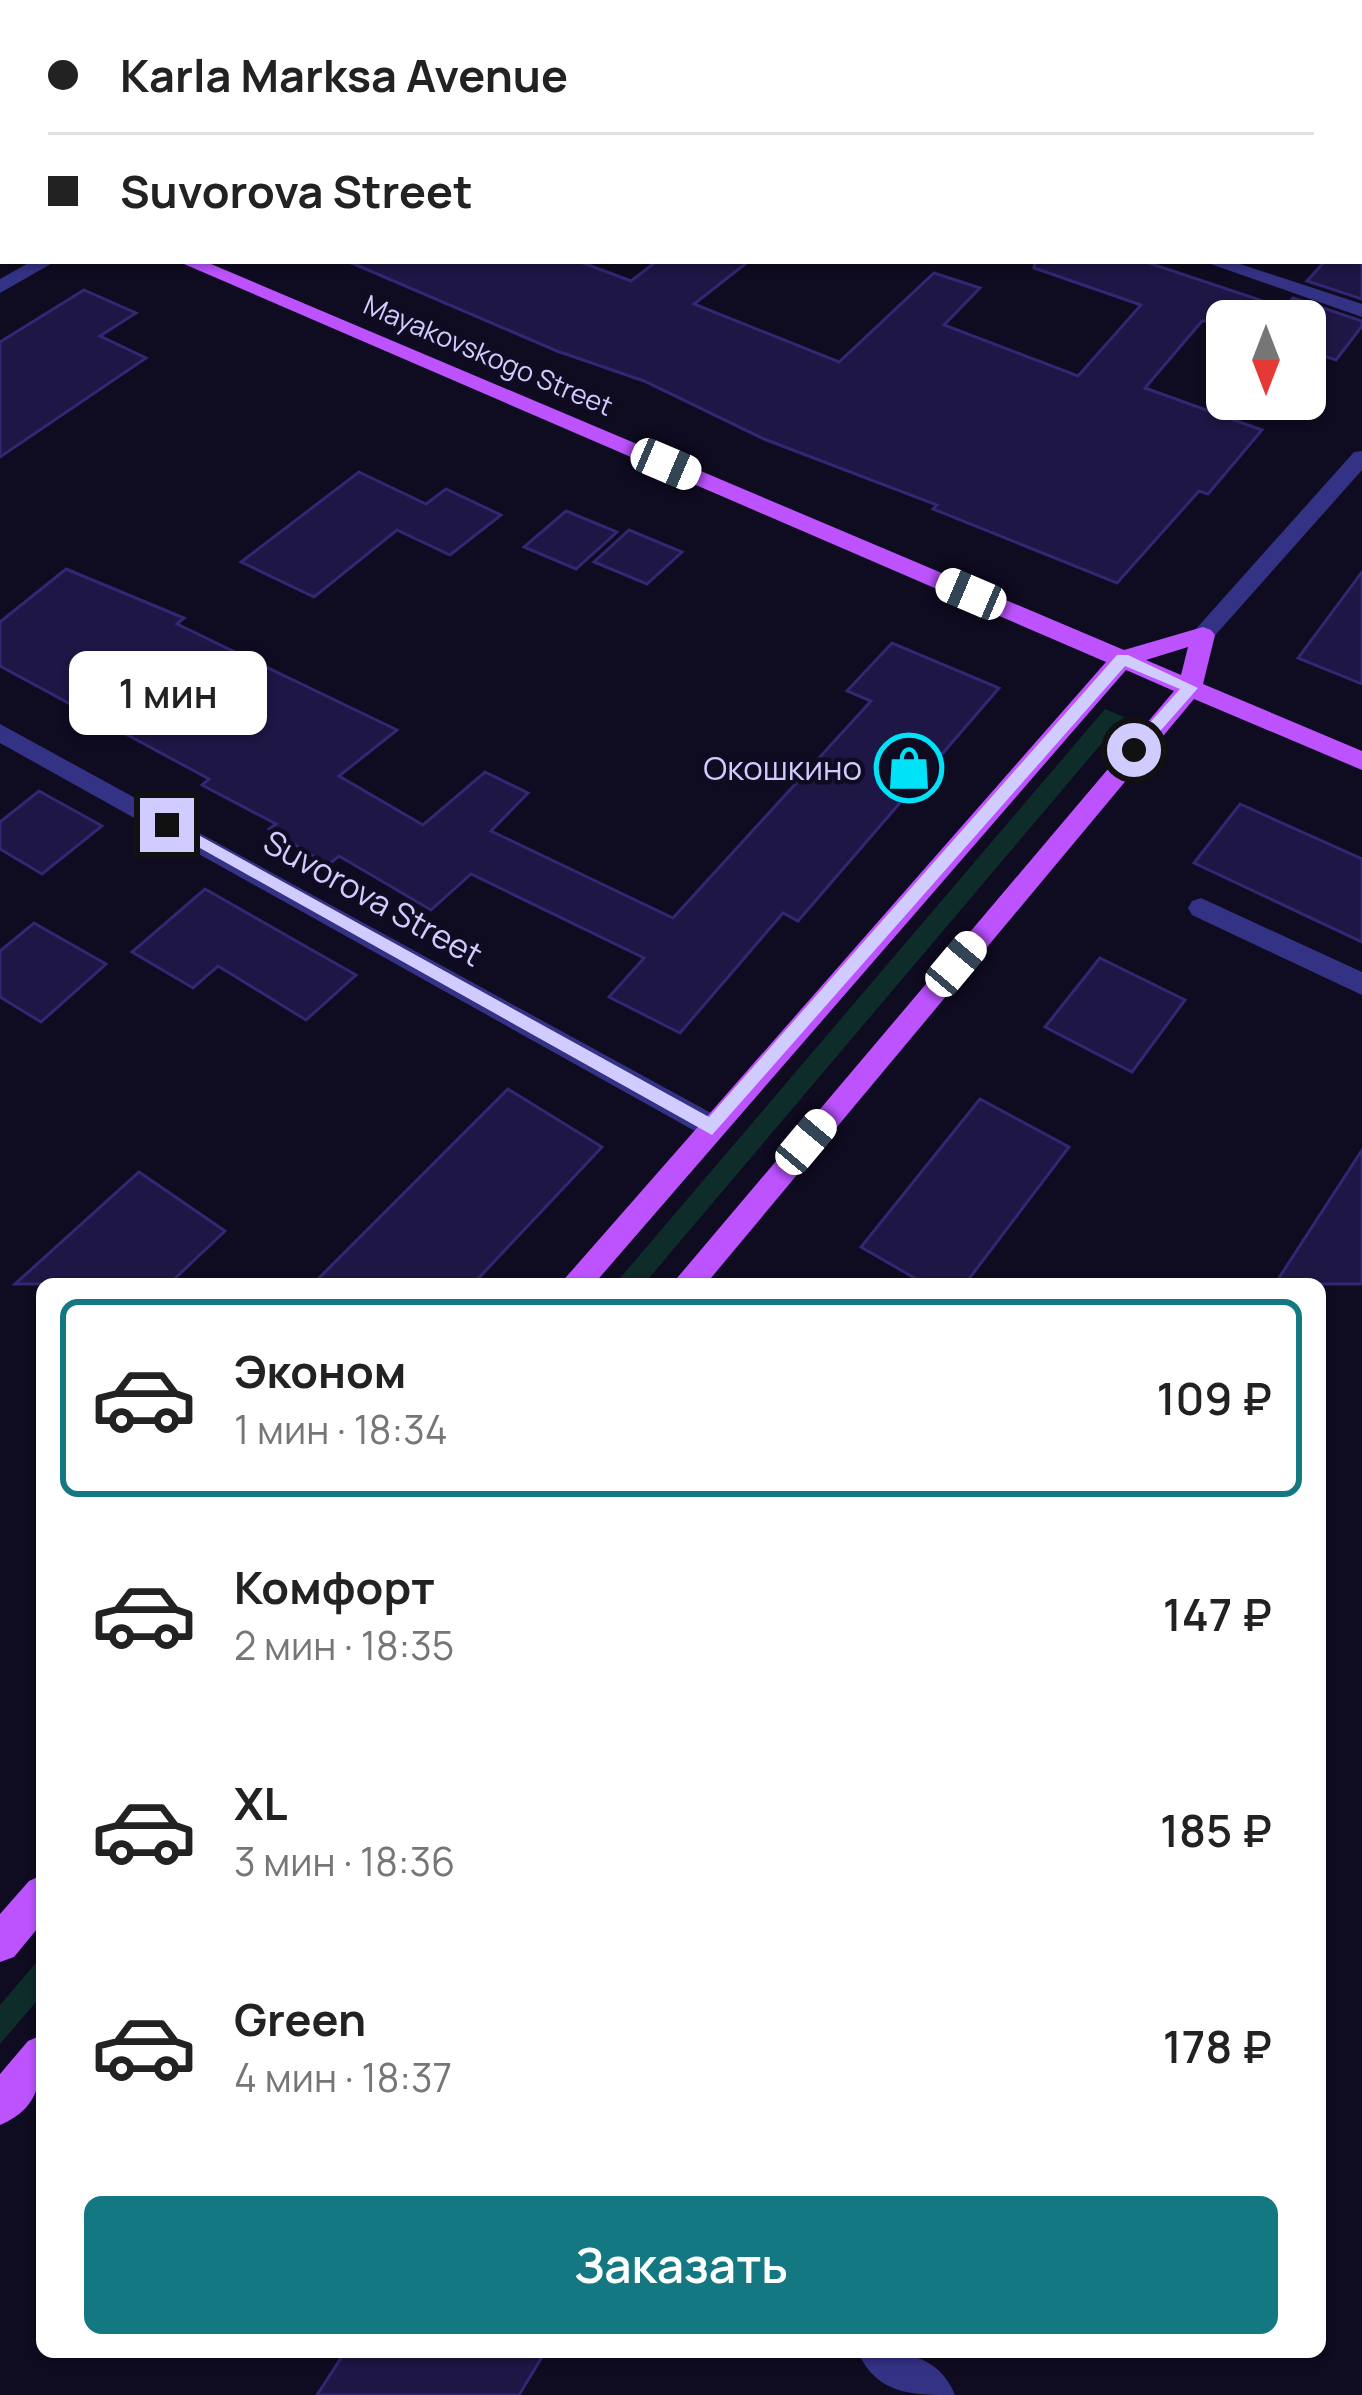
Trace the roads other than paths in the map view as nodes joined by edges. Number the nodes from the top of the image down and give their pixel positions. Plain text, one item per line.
1 (41, 264) edge
2 (194, 264) edge
3 (1221, 264) edge
4 (0, 287) edge
5 (1362, 311) edge
6 (1362, 457) edge
7 (1203, 635) junction
8 (1122, 659) junction
9 (1190, 688) junction
10 (0, 732) edge
11 (1362, 761) edge
12 (1201, 908) dead end
13 (1362, 984) edge
14 (712, 1127) junction
15 (580, 1278) edge
16 (692, 1278) edge
17 (36, 1901) edge
18 (0, 1942) edge
19 (36, 2062) edge
20 (0, 2105) edge
21 (887, 2358) edge
22 (933, 2395) edge

1 - 4 street
2 - 8 main road, Mayakovskogo Street
3 - 5 street
6 - 7 street
7 - 8 main road
7 - 9 main road
8 - 9 main road, Mayakovskogo Street
8 - 14 main road
9 - 11 main road, Mayakovskogo Street
9 - 16 main road
10 - 14 street, Suvorova Street
12 - 13 street
14 - 15 main road
17 - 18 main road
19 - 20 main road
21 - 22 street

